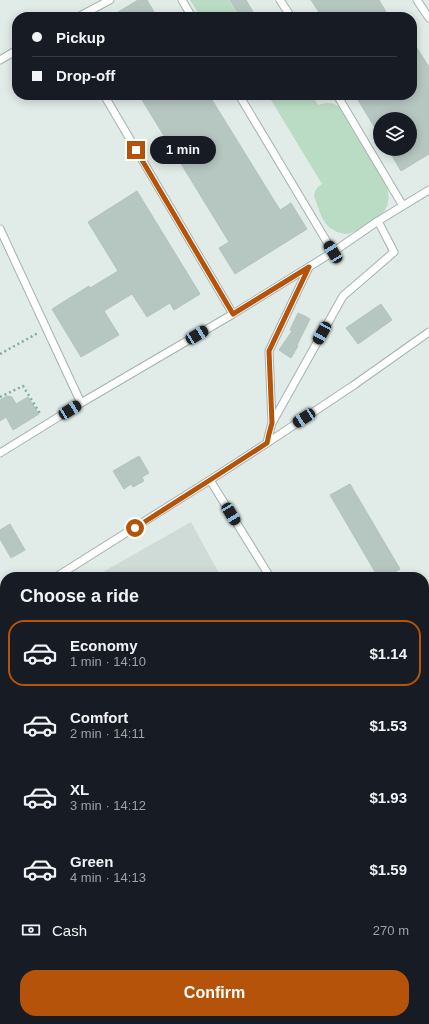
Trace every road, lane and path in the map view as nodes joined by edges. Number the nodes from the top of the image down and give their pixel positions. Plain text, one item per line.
1 (110, 0) edge
2 (182, 0) edge
3 (280, 0) edge
4 (417, 0) edge
5 (87, 12) edge
6 (189, 12) edge
7 (288, 12) edge
8 (429, 18) edge
9 (12, 53) edge
10 (0, 60) edge
11 (107, 100) edge
12 (242, 100) edge
13 (340, 100) edge
14 (429, 190) edge
15 (403, 206) junction
16 (378, 221) junction
17 (0, 229) edge
18 (333, 252) junction
19 (309, 267) junction
20 (233, 314) junction
21 (46, 328) junction
22 (429, 332) edge
23 (0, 354) edge
24 (0, 397) edge
25 (81, 403) junction
26 (272, 423) junction
27 (46, 424) junction
28 (267, 443) junction
29 (0, 453) edge
30 (210, 480) junction
31 (64, 572) edge
32 (267, 572) edge

1 - 5 lane
2 - 6 lane
3 - 7 lane
4 - 8 lane
9 - 10 lane
11 - 20 lane
12 - 18 lane
13 - 15 lane
14 - 15 lane
15 - 16 lane
16 - 18 lane
16 - 26 lane
17 - 21 lane
18 - 19 lane
19 - 20 lane
19 - 26 lane
20 - 25 lane
21 - 23 path
21 - 25 lane
22 - 28 lane
24 - 27 path
25 - 27 lane
26 - 28 lane
27 - 29 lane
28 - 30 lane
30 - 31 lane
30 - 32 lane

